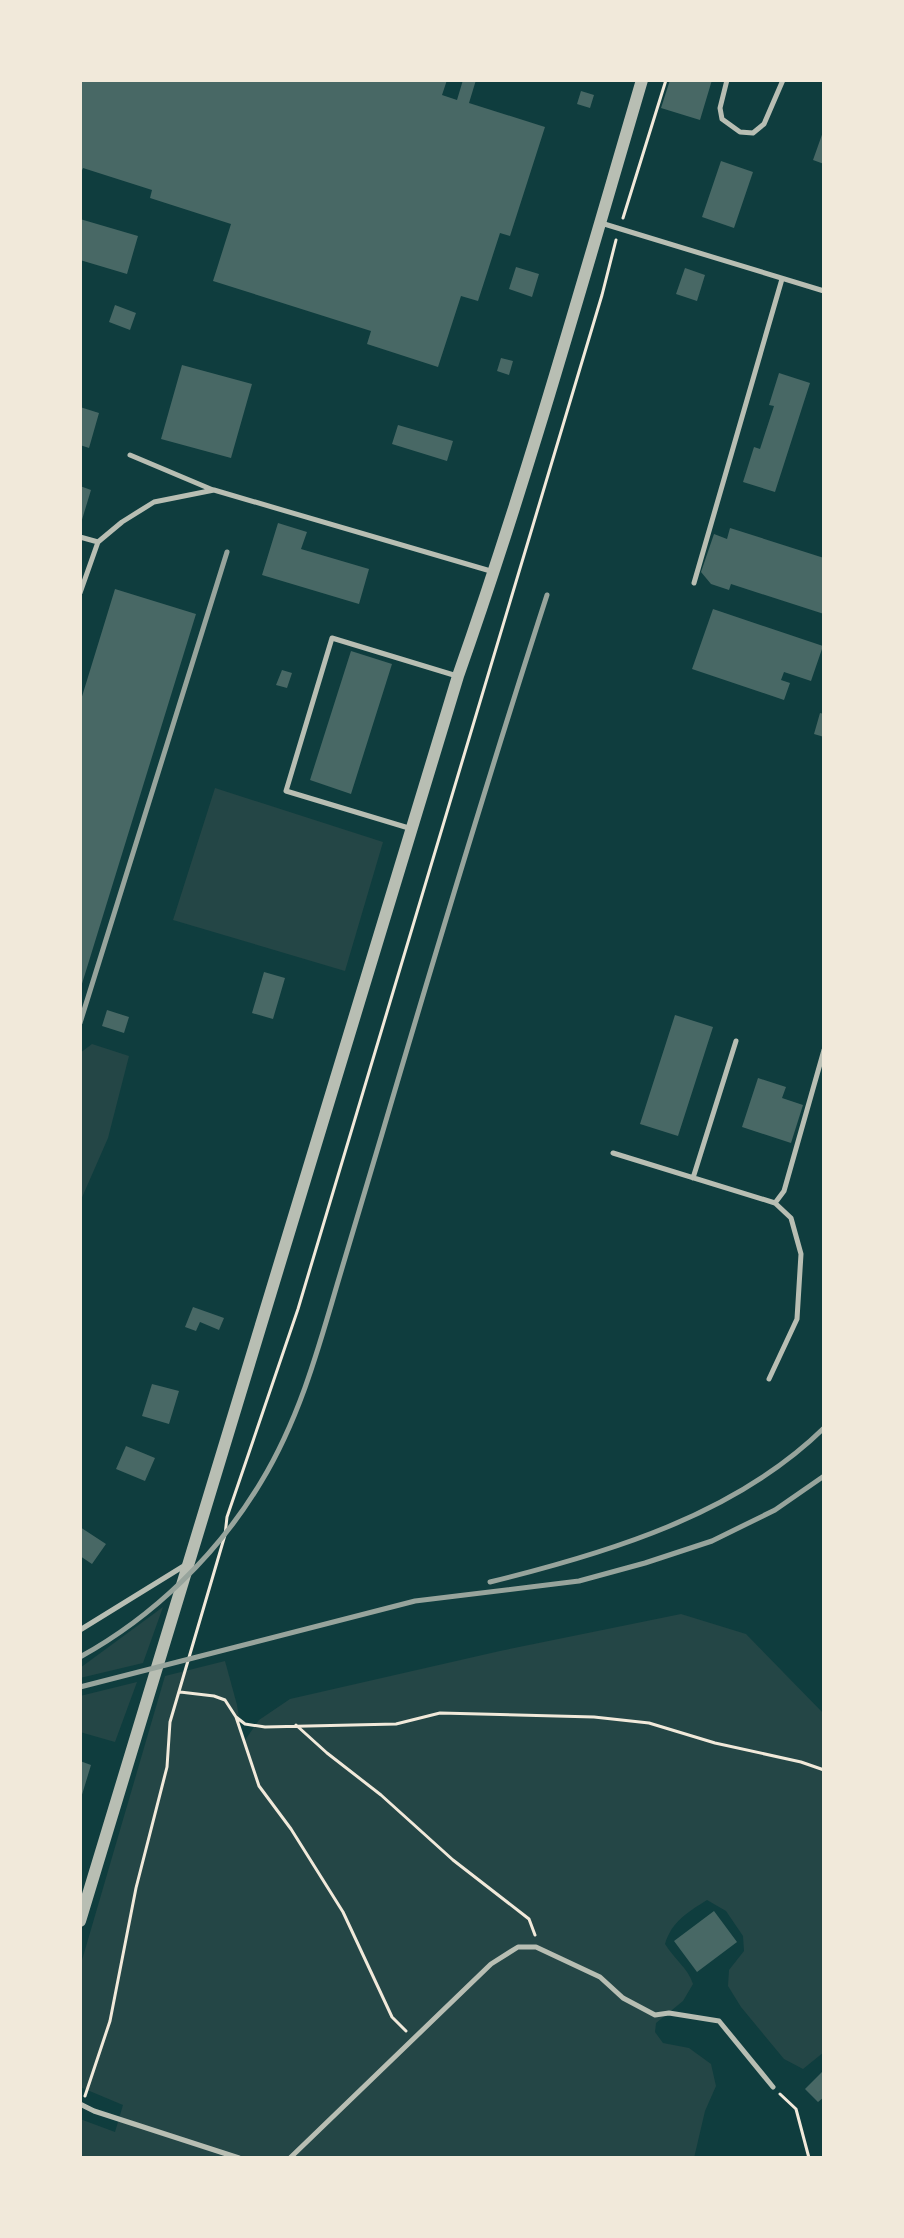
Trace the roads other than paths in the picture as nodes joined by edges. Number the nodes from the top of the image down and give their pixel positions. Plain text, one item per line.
1 (642, 80) edge
2 (727, 80) edge
3 (783, 80) edge
4 (600, 222) junction
5 (782, 279) junction
6 (824, 291) edge
7 (130, 455) dead end
8 (214, 490) junction
9 (80, 537) edge
10 (98, 542) junction
11 (495, 572) junction
12 (694, 583) dead end
13 (80, 593) edge
14 (458, 676) junction
15 (412, 829) junction
16 (736, 1041) dead end
17 (824, 1050) edge
18 (613, 1153) dead end
19 (693, 1178) junction
20 (775, 1203) junction
21 (769, 1379) dead end
22 (191, 1561) junction
23 (80, 1630) edge
24 (80, 1921) edge
25 (773, 2087) road end
26 (81, 2104) edge
27 (239, 2158) edge
28 (290, 2158) edge

1 - 4 street
2 - 3 lane
4 - 5 lane
4 - 11 street
5 - 6 lane
5 - 12 lane
7 - 8 lane
8 - 10 lane
8 - 11 lane
9 - 10 lane
10 - 13 lane
11 - 14 street
14 - 15 street
14 - 15 lane
15 - 22 street
16 - 19 lane
17 - 20 lane
18 - 19 lane
19 - 20 lane
20 - 21 lane
22 - 23 lane
22 - 24 street
25 - 28 lane
26 - 27 lane

